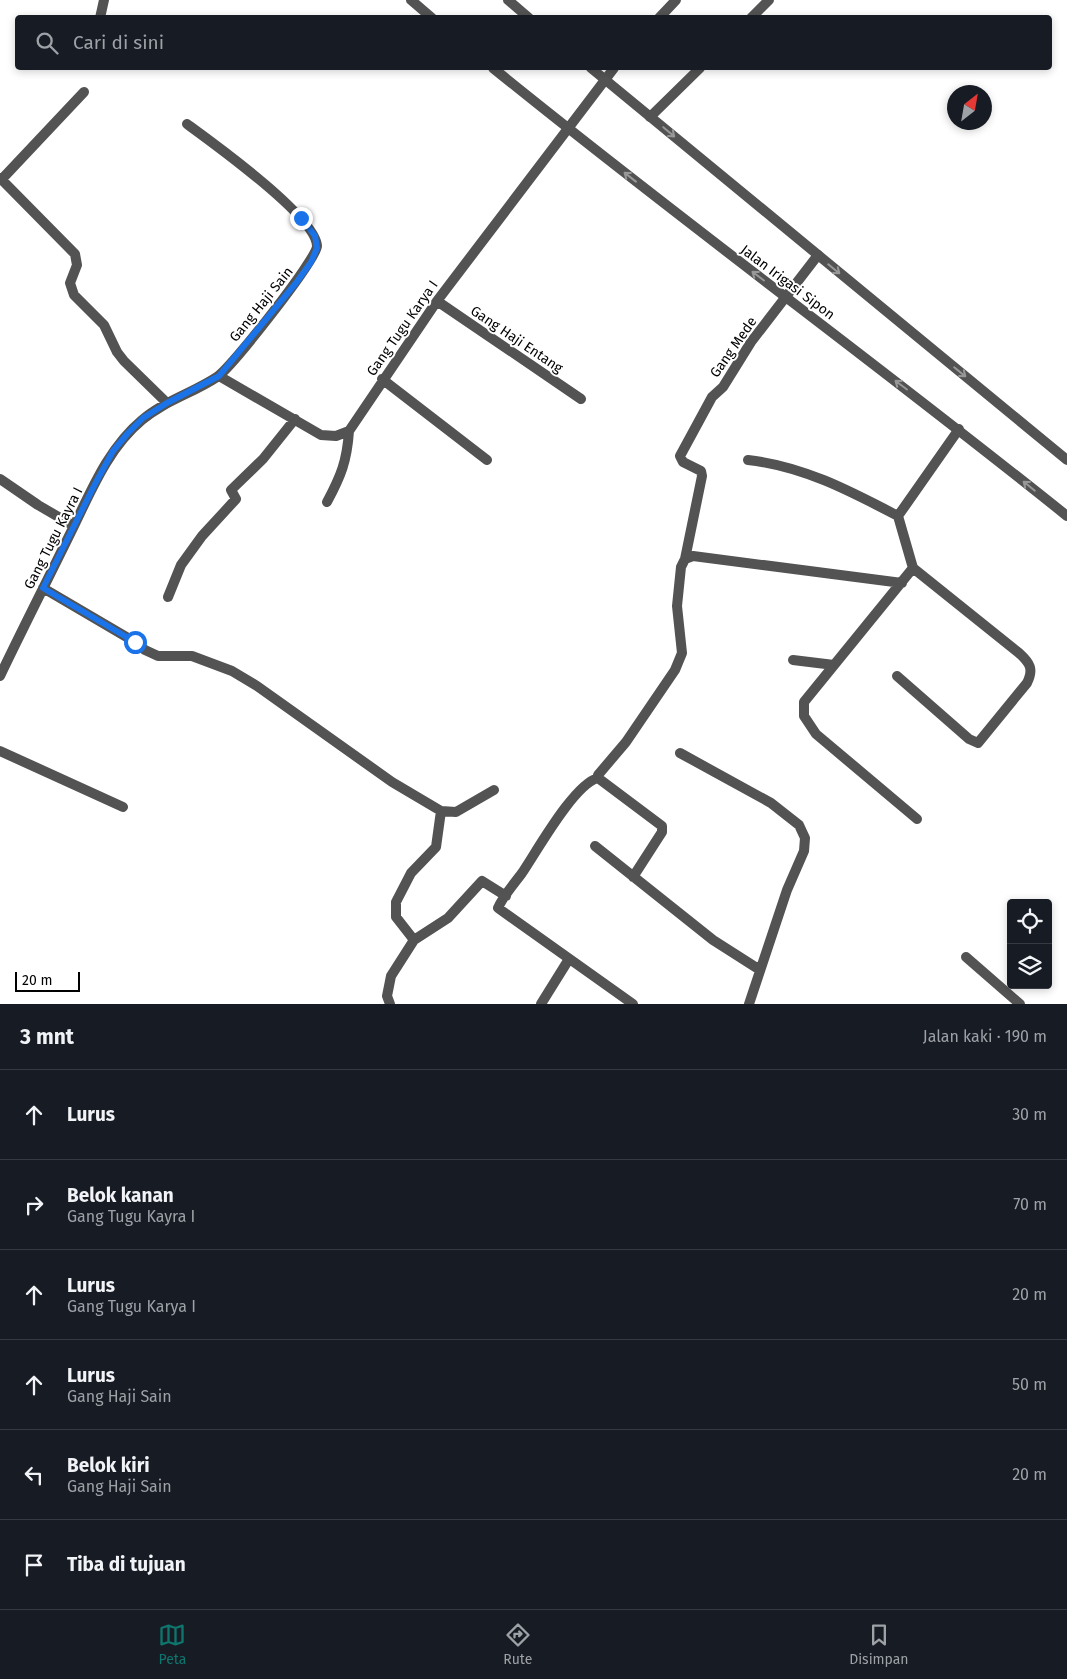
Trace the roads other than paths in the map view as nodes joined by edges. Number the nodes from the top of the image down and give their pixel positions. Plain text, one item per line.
1 (104, 0) edge
2 (411, 0) edge
3 (508, 0) edge
4 (769, 0) edge
5 (672, 1) edge
6 (101, 15) edge
7 (428, 15) edge
8 (526, 15) edge
9 (661, 15) edge
10 (754, 15) edge
11 (496, 70) edge
12 (592, 70) edge
13 (612, 70) edge
14 (698, 70) edge
15 (601, 82) junction
16 (84, 92) dead end
17 (650, 117) junction
18 (187, 124) dead end
19 (570, 124) junction
20 (1, 178) edge
21 (818, 255) junction
22 (786, 297) junction
23 (437, 301) junction
24 (219, 376) junction
25 (382, 379) junction
26 (581, 399) dead end
27 (167, 403) junction
28 (295, 419) junction
29 (959, 429) junction
30 (349, 431) junction
31 (487, 460) dead end
32 (748, 460) dead end
33 (1067, 460) edge
34 (0, 479) edge
35 (327, 502) dead end
36 (898, 516) junction
37 (1067, 516) edge
38 (74, 526) junction
39 (685, 559) junction
40 (913, 568) junction
41 (902, 583) junction
42 (43, 588) junction
43 (168, 597) dead end
44 (794, 660) dead end
45 (834, 665) junction
46 (0, 676) edge
47 (897, 676) dead end
48 (0, 751) edge
49 (680, 753) dead end
50 (598, 778) junction
51 (494, 790) dead end
52 (123, 807) dead end
53 (441, 811) junction
54 (917, 820) dead end
55 (595, 846) dead end
56 (633, 877) junction
57 (506, 896) junction
58 (414, 940) junction
59 (966, 957) dead end
60 (569, 959) junction
61 (760, 970) junction
62 (390, 1004) edge
63 (541, 1004) edge
64 (633, 1004) edge
65 (749, 1004) edge
66 (1020, 1004) edge

1 - 6 street
2 - 7 street
3 - 8 street
4 - 10 street
5 - 9 street
11 - 19 street, Jalan Irigasi Sipon
12 - 15 street
13 - 15 street, Gang Tugu Karya I
14 - 17 street
15 - 17 street
15 - 19 street, Gang Tugu Karya I
16 - 20 street
17 -> 21 street
18 - 24 street, Gang Haji Sain
22 -> 19 street, Jalan Irigasi Sipon
19 - 23 street, Gang Tugu Karya I
20 - 27 street
21 - 22 street, Gang Mede
21 -> 33 street
29 -> 22 street, Jalan Irigasi Sipon
22 - 39 street, Gang Mede
23 - 25 street, Gang Tugu Karya I
23 - 26 street, Gang Haji Entang
24 - 27 street
24 - 28 street
25 - 30 street, Gang Tugu Karya I
25 - 31 street
27 - 38 street, Gang Tugu Kayra I
28 - 30 street
28 - 43 street
29 - 36 street
37 -> 29 street, Jalan Irigasi Sipon
30 - 35 street
32 - 36 street
34 - 38 street
36 - 40 street
38 - 42 street, Gang Tugu Kayra I
39 - 41 street
39 - 50 street
40 - 41 street
40 - 47 street
41 - 45 street
42 - 46 street, Gang Tugu Kayra I
42 - 53 street
44 - 45 street
45 - 54 street
48 - 52 street
49 - 61 street
50 - 56 street
50 - 57 street
51 - 53 street
53 - 58 street
55 - 56 street
56 - 61 street
57 - 58 street
57 - 60 street
58 - 62 street
59 - 66 street
60 - 63 street
60 - 64 street
61 - 65 street

